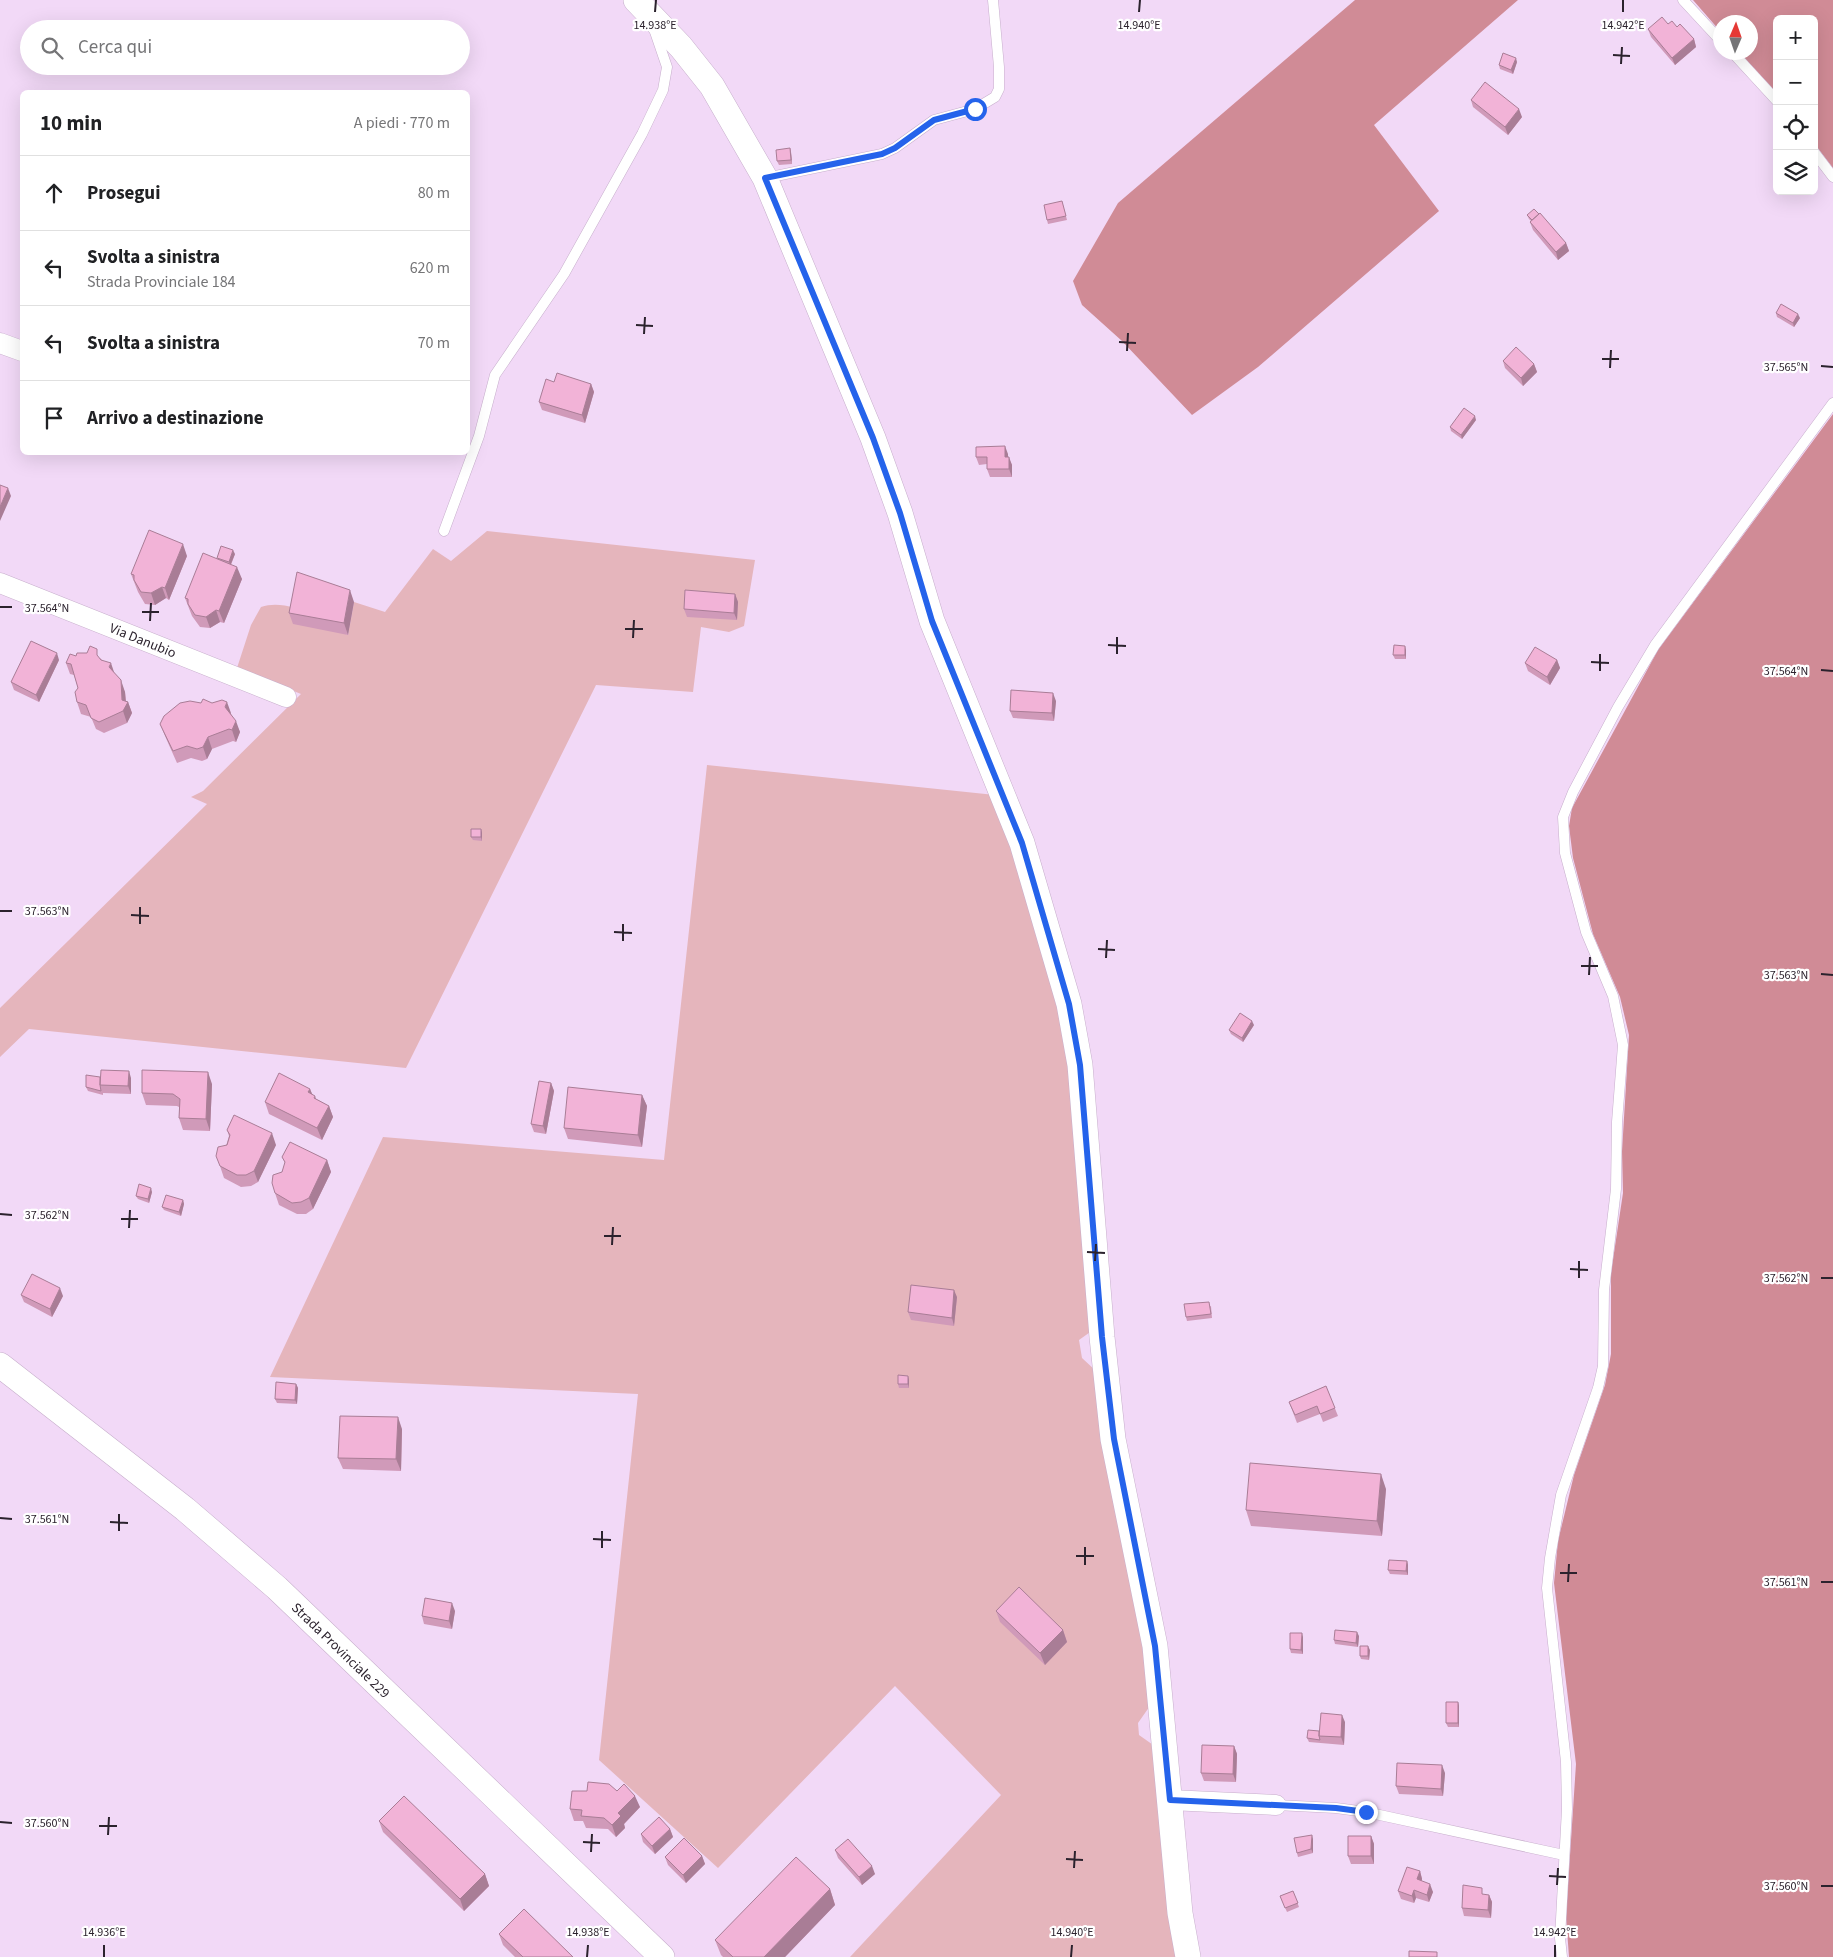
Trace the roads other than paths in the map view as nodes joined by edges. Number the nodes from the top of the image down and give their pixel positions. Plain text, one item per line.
1 (994, 0) edge
2 (1683, 0) edge
3 (642, 6) edge
4 (1713, 32) edge
5 (1739, 60) edge
6 (1773, 97) edge
7 (1818, 157) edge
8 (1833, 177) edge
9 (765, 178) junction
10 (0, 343) edge
11 (20, 350) edge
12 (1833, 403) edge
13 (444, 531) dead end
14 (0, 583) edge
15 (286, 697) dead end
16 (0, 1365) edge
17 (1170, 1800) junction
18 (1276, 1805) joint
19 (1564, 1856) junction
20 (662, 1957) edge
21 (1188, 1957) edge
22 (1562, 1957) edge

1 - 9 lane
2 - 4 lane
3 - 9 street
3 - 13 lane
5 - 6 lane
7 - 8 lane
9 - 17 street
10 - 11 street
12 - 19 lane
14 - 15 street, Via Danubio
16 - 20 street, Strada Provinciale 229
17 - 18 street
17 - 21 street
18 - 19 lane
19 - 22 lane

